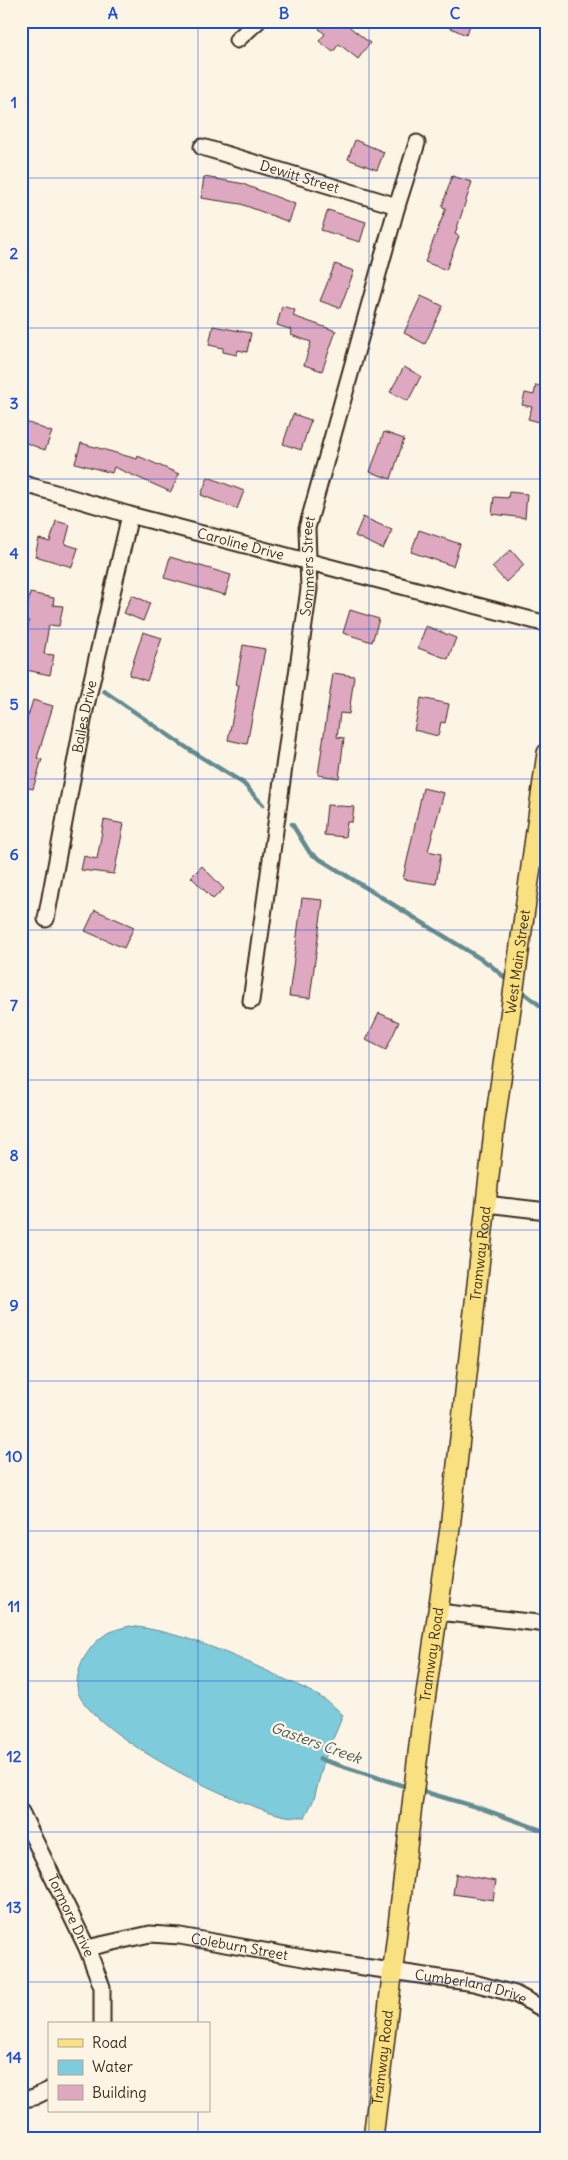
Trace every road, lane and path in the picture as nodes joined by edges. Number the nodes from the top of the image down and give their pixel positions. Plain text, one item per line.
1 (258, 21) edge
2 (237, 40) dead end
3 (417, 143) dead end
4 (202, 147) dead end
5 (397, 206) junction
6 (21, 483) edge
7 (130, 515) junction
8 (308, 562) junction
9 (547, 624) edge
10 (547, 753) edge
11 (46, 919) dead end
12 (251, 1001) dead end
13 (490, 1172) joint
14 (486, 1204) junction
15 (547, 1211) edge
16 (438, 1612) junction
17 (547, 1624) edge
18 (21, 1812) edge
19 (87, 1948) junction
20 (392, 1972) junction
21 (547, 2011) edge
22 (102, 2022) edge
23 (48, 2090) edge
24 (21, 2100) edge
25 (373, 2139) edge

1 - 2 street
3 - 5 street, Sommers Street
4 - 5 street, Dewitt Street
5 - 8 street, Sommers Street
6 - 7 street, Caroline Drive
7 - 8 street, Caroline Drive
7 - 11 street, Bailes Drive
8 - 9 street, Caroline Drive
8 - 12 street, Sommers Street
10 - 13 main road, West Main Street
13 - 14 main road, Tramway Road
14 - 15 street
14 - 16 main road, Tramway Road
16 - 17 street
16 - 20 main road, Tramway Road
18 - 19 street, Tormore Drive
19 - 20 street, Coleburn Street
19 - 22 street, Tormore Drive
20 - 21 street, Cumberland Drive
20 - 25 main road, Tramway Road
23 - 24 street

